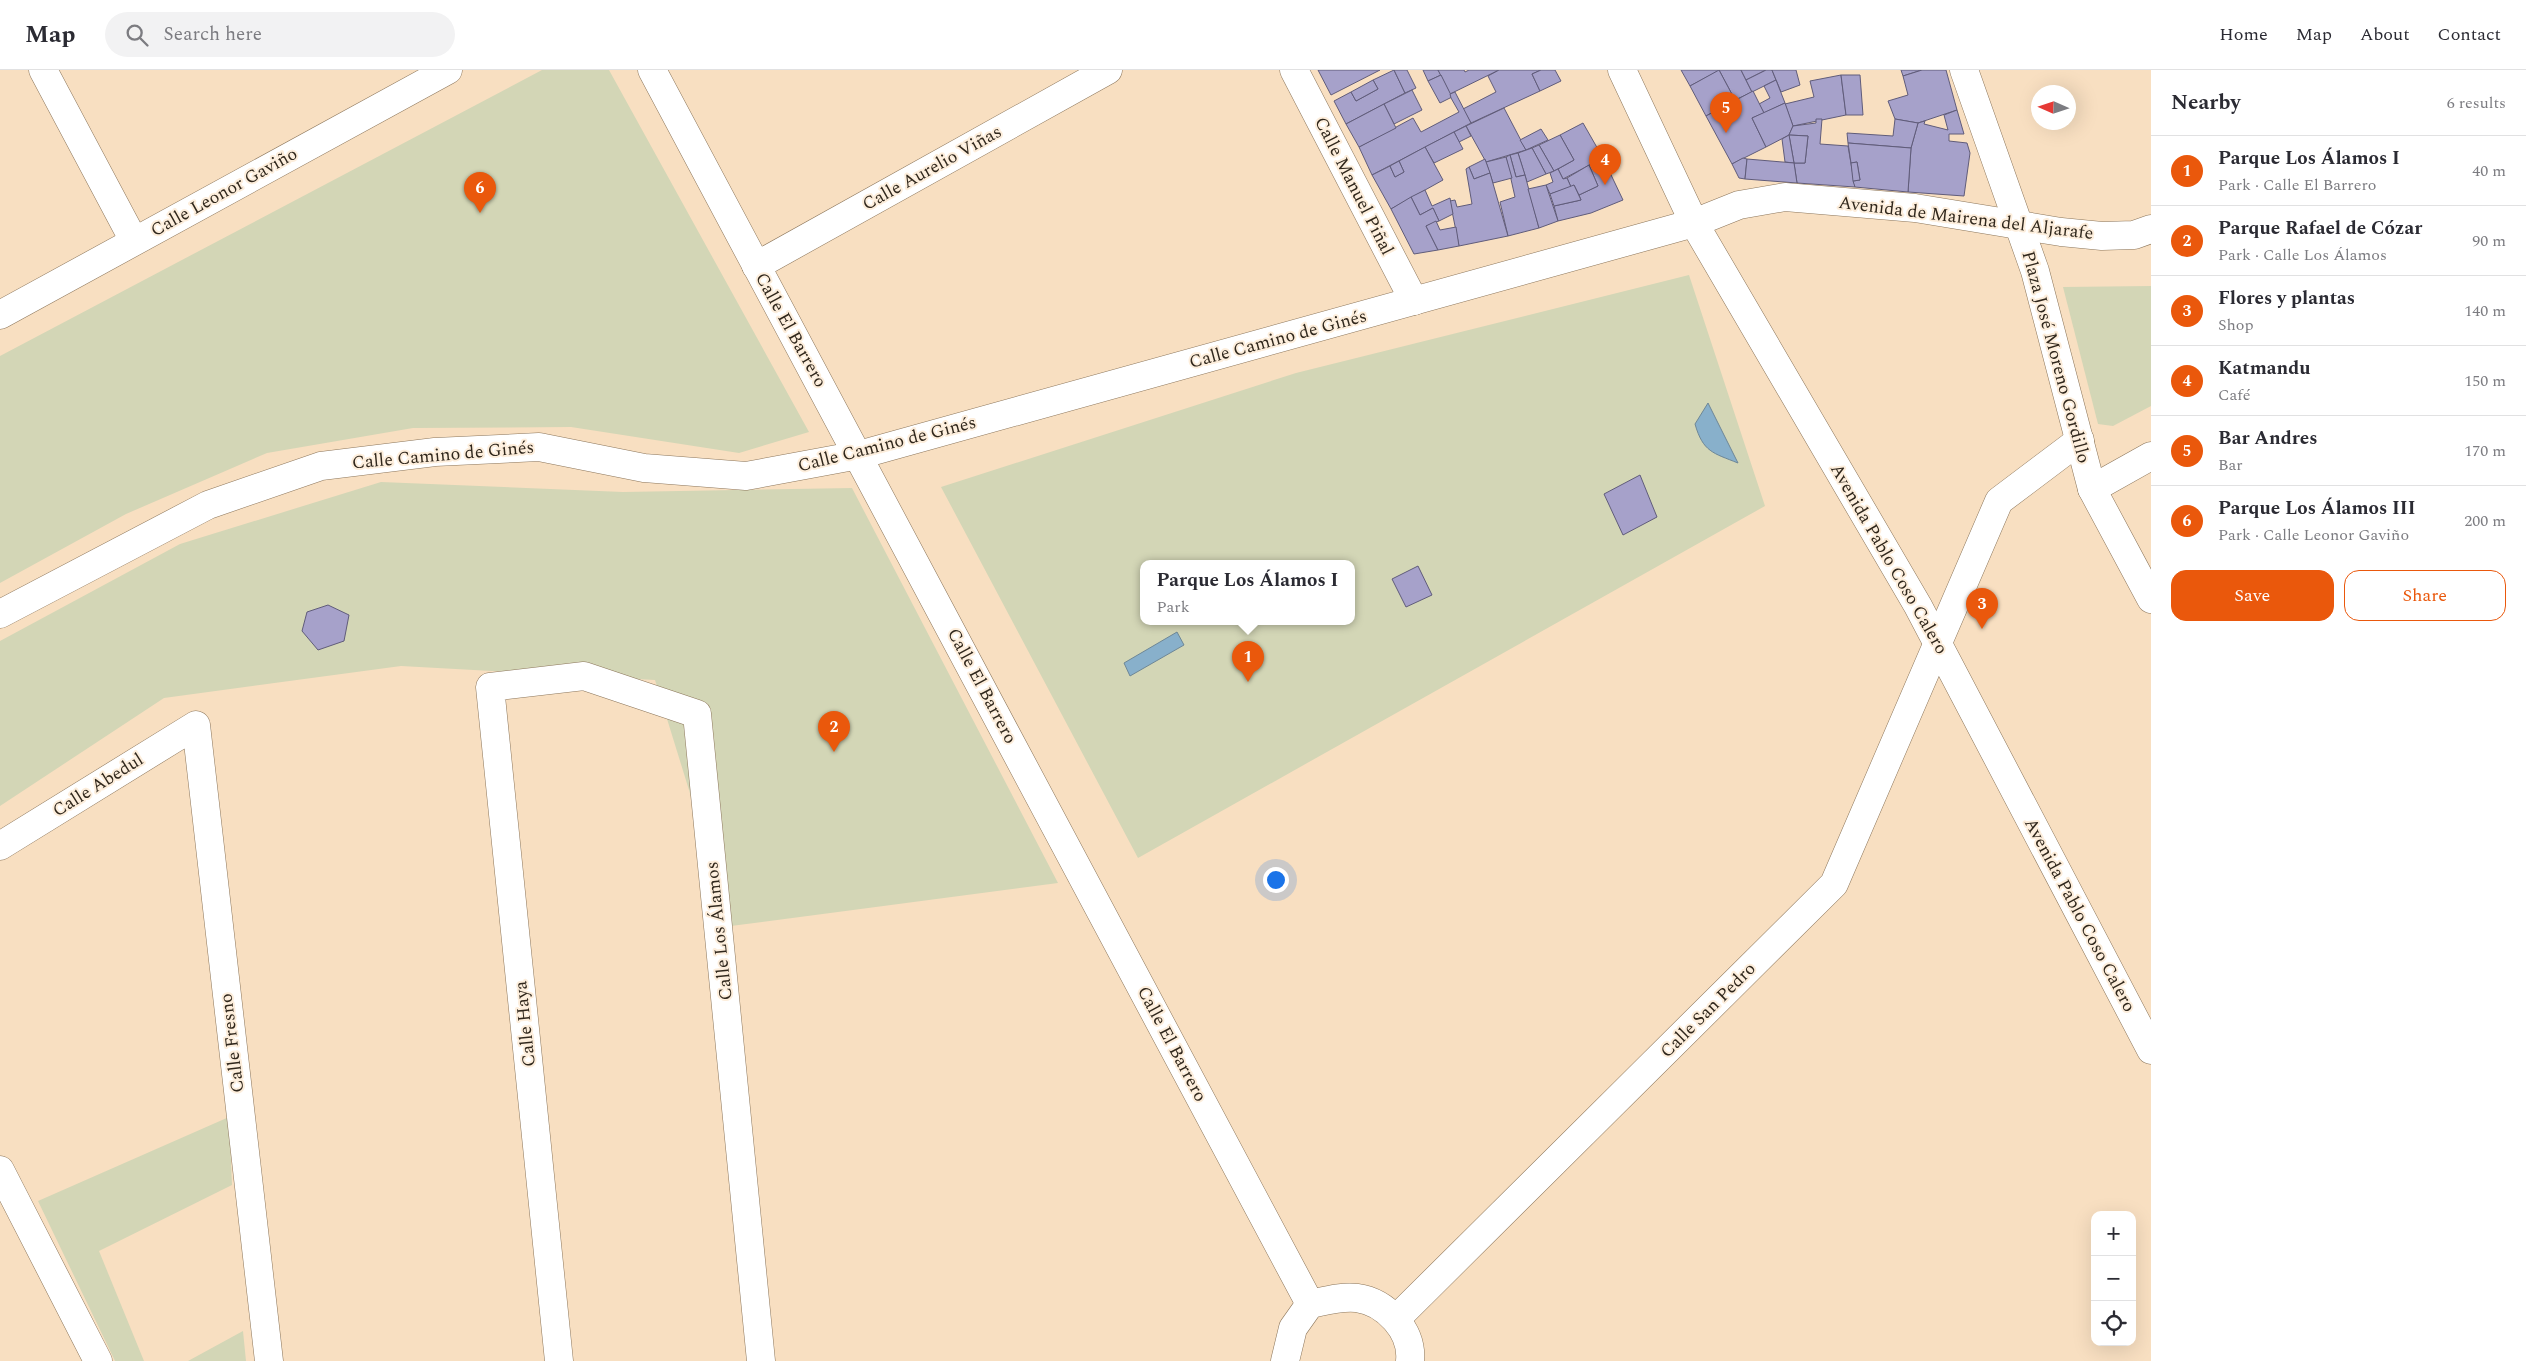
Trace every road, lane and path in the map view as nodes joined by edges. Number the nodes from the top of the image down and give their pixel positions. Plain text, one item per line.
1 (42, 70) edge
2 (448, 70) edge
3 (652, 70) edge
4 (1108, 70) edge
5 (1294, 70) edge
6 (1622, 70) edge
7 (1964, 70) edge
8 (1694, 224) junction
9 (2019, 226) junction
10 (2151, 229) edge
11 (134, 241) junction
12 (756, 266) junction
13 (1414, 301) junction
14 (0, 315) edge
15 (2080, 440) junction
16 (859, 455) junction
17 (2151, 456) edge
18 (2092, 489) junction
19 (2151, 599) edge
20 (0, 614) edge
21 (1939, 645) junction
22 (490, 687) joint
23 (196, 724) joint
24 (0, 846) edge
25 (2151, 1050) edge
26 (0, 1170) edge
27 (1310, 1304) junction
28 (1396, 1319) junction
29 (98, 1361) edge
30 (269, 1361) edge
31 (560, 1361) edge
32 (761, 1361) edge
33 (1284, 1361) edge
34 (1410, 1361) edge

1 - 11 street
2 - 11 street, Calle Leonor Gaviño
3 - 12 street, Calle El Barrero
4 - 12 street, Calle Aurelio Viñas
5 - 13 street, Calle Manuel Piñal
6 - 8 street, Avenida Pablo Coso Calero
7 - 9 street, Plaza José Moreno Gordillo
8 - 9 street, Avenida de Mairena del Aljarafe
8 - 13 street, Calle Camino de Ginés
8 - 21 street, Avenida Pablo Coso Calero
9 - 10 street, Avenida de Mairena del Aljarafe
9 - 15 street, Plaza José Moreno Gordillo
11 - 14 street, Calle Leonor Gaviño
12 - 16 street, Calle El Barrero
13 - 16 street, Calle Camino de Ginés
15 - 18 street, Plaza José Moreno Gordillo
15 - 21 street, Calle San Pedro
16 - 20 street, Calle Camino de Ginés
16 - 27 street, Calle El Barrero
17 - 18 street
18 - 19 street, Plaza José Moreno Gordillo
21 - 25 street, Avenida Pablo Coso Calero
21 - 28 street, Calle San Pedro
22 - 31 street, Calle Haya
22 - 32 street, Calle Los Álamos
23 - 24 street, Calle Abedul
23 - 30 street, Calle Fresno
26 - 29 street
27 - 28 street
27 - 33 street
28 - 34 street

